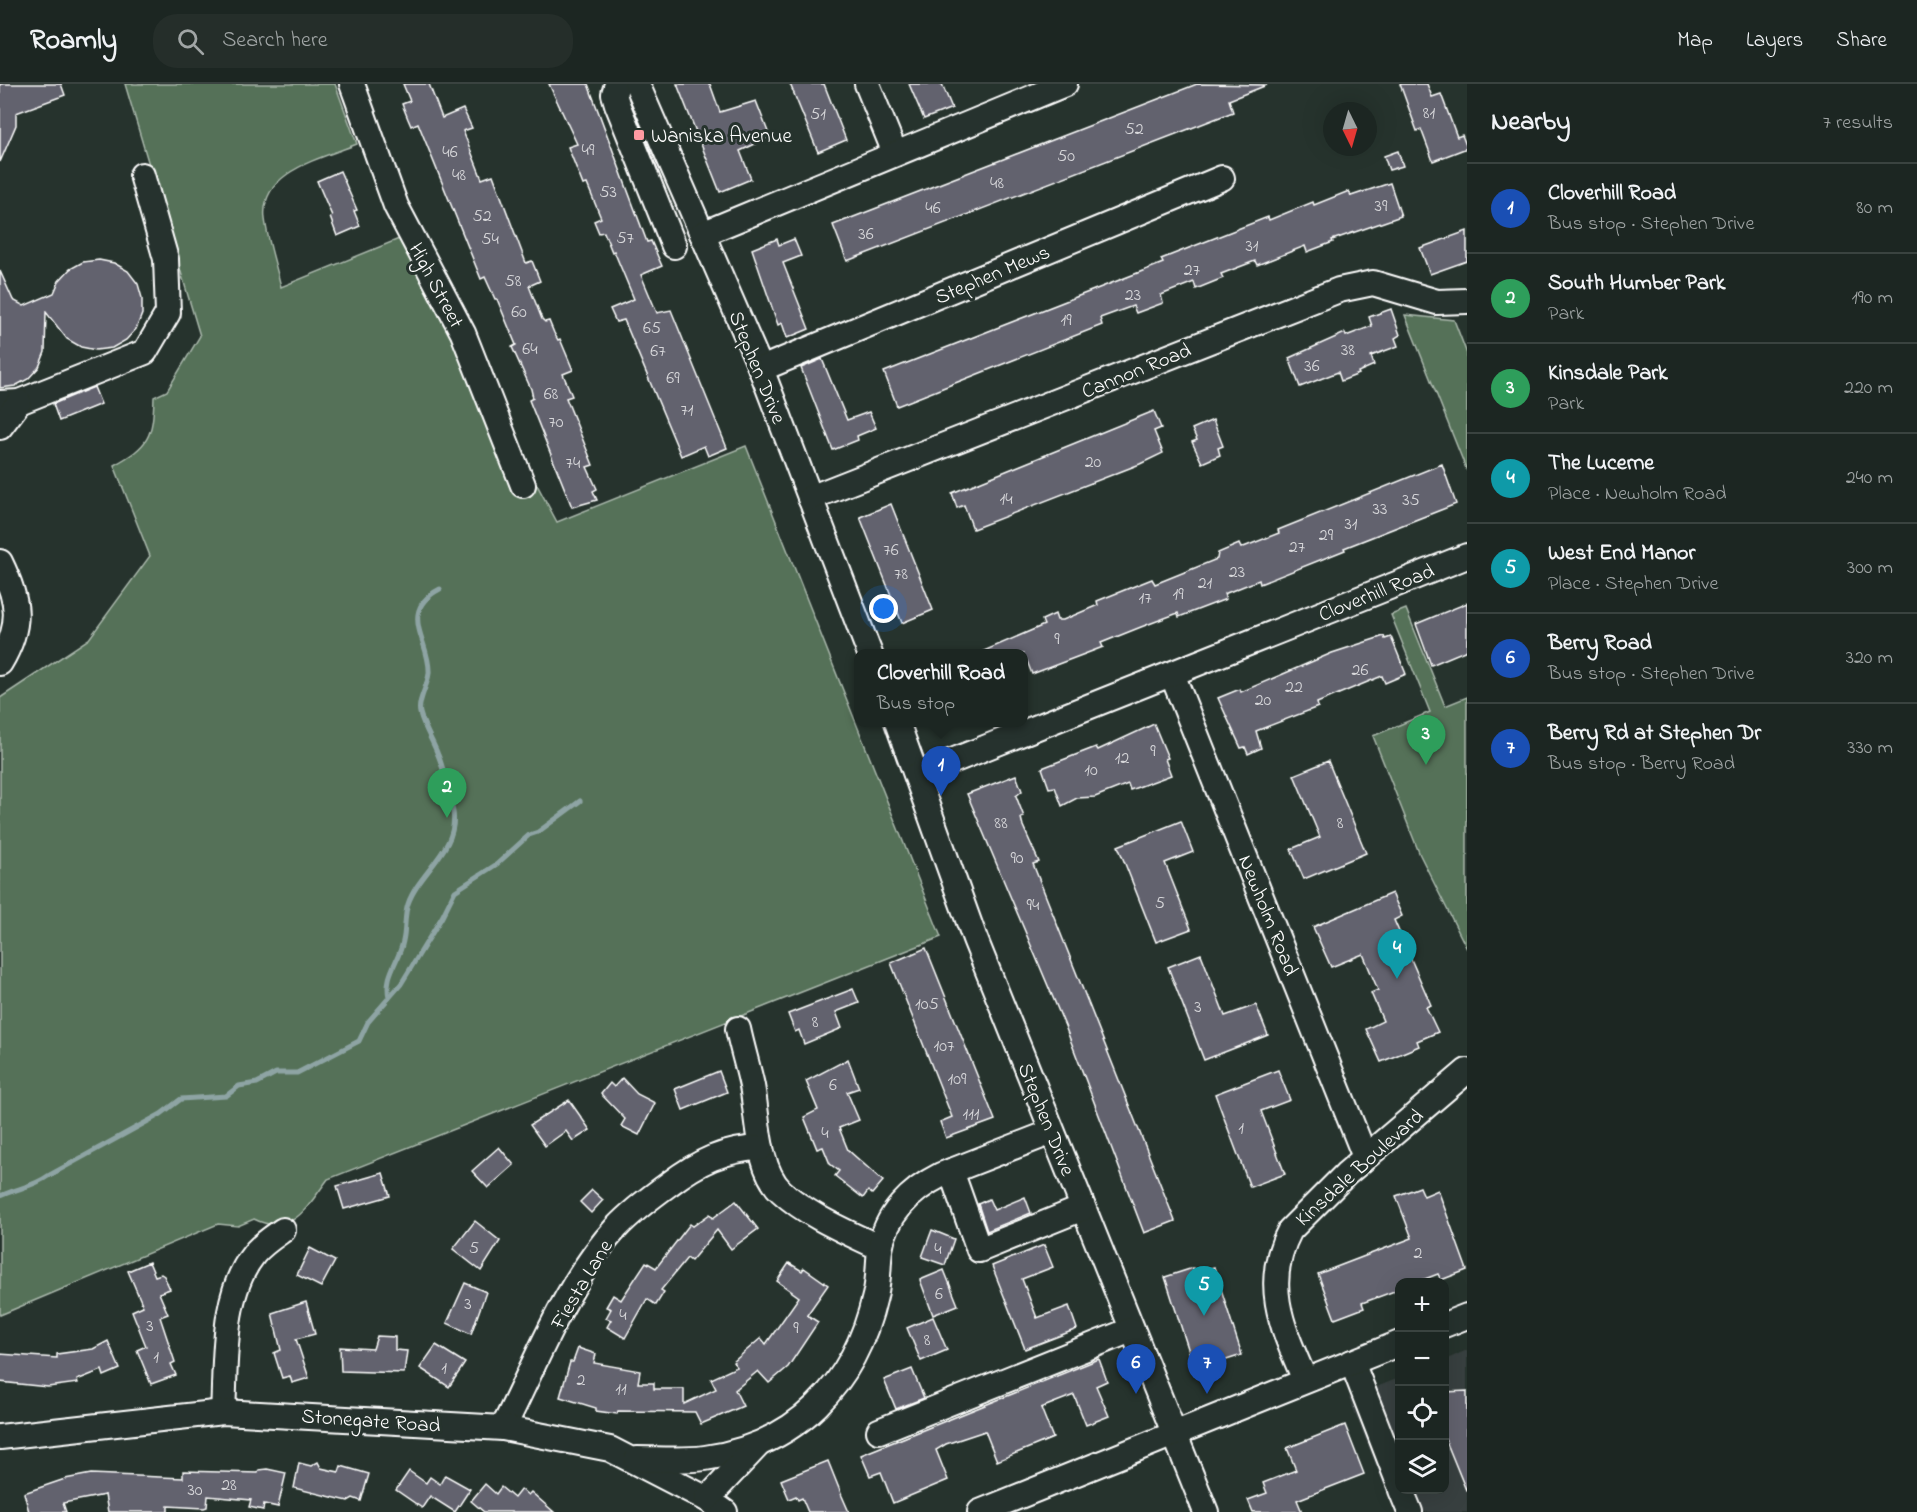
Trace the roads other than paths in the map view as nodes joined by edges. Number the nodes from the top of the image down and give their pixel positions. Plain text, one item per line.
1 (352, 84) edge
2 (617, 84) edge
3 (638, 84) edge
4 (867, 84) edge
5 (1065, 84) edge
6 (895, 153) junction
7 (142, 175) dead end
8 (1222, 178) dead end
9 (702, 234) junction
10 (674, 246) dead end
11 (1467, 301) edge
12 (761, 369) junction
13 (10, 402) edge
14 (0, 427) edge
15 (523, 485) dead end
16 (810, 498) junction
17 (1467, 556) edge
18 (0, 562) edge
19 (868, 649) edge
20 (0, 663) edge
21 (1172, 674) junction
22 (899, 727) edge
23 (917, 775) junction
24 (738, 1029) dead end
25 (1467, 1071) edge
26 (1052, 1132) junction
27 (761, 1148) junction
28 (1365, 1157) junction
29 (951, 1171) junction
30 (1083, 1208) junction
31 (283, 1230) dead end
32 (880, 1248) junction
33 (1467, 1316) edge
34 (1449, 1323) edge
35 (1131, 1330) junction
36 (1395, 1345) edge
37 (1352, 1362) junction
38 (1305, 1380) junction
39 (223, 1412) junction
40 (503, 1428) junction
41 (879, 1431) dead end
42 (1174, 1433) junction
43 (0, 1437) edge
44 (758, 1445) junction
45 (634, 1460) junction
46 (1400, 1500) edge
47 (716, 1506) edge
48 (980, 1512) edge
49 (1206, 1512) edge

1 - 15 street, High Street
2 - 10 street
3 - 9 street, Stephen Drive
4 - 6 street
5 - 6 street
6 - 9 street
7 - 13 street
8 - 12 street, Stephen Mews
9 - 12 street, Stephen Drive
11 - 16 street, Cannon Road
12 - 16 street, Stephen Drive
13 - 14 street
16 - 19 street, Stephen Drive
17 - 21 street, Cloverhill Road
18 - 20 street
21 - 23 street, Cloverhill Road
21 - 28 street, Newholm Road
22 - 23 street, Stephen Drive
23 - 26 street, Stephen Drive
24 - 27 street
25 - 28 street, Kinsdale Boulevard
26 - 29 street
26 - 30 street, Stephen Drive
27 - 32 street
27 - 40 street, Fiesta Lane
28 - 38 street, Kinsdale Boulevard
29 - 30 street
29 - 32 street
30 - 35 street, Stephen Drive
31 - 39 street
32 - 44 street
33 - 34 street
35 - 41 street
35 - 42 street, Stephen Drive
36 - 37 street
37 - 38 street
37 - 46 street
38 - 42 street
39 - 40 street, Stonegate Road
39 - 43 street, Stonegate Road
40 - 45 street, Stonegate Road
42 - 48 street
42 - 49 street, Stephen Drive
44 - 45 street
44 - 47 street
45 - 47 street, Stonegate Road

